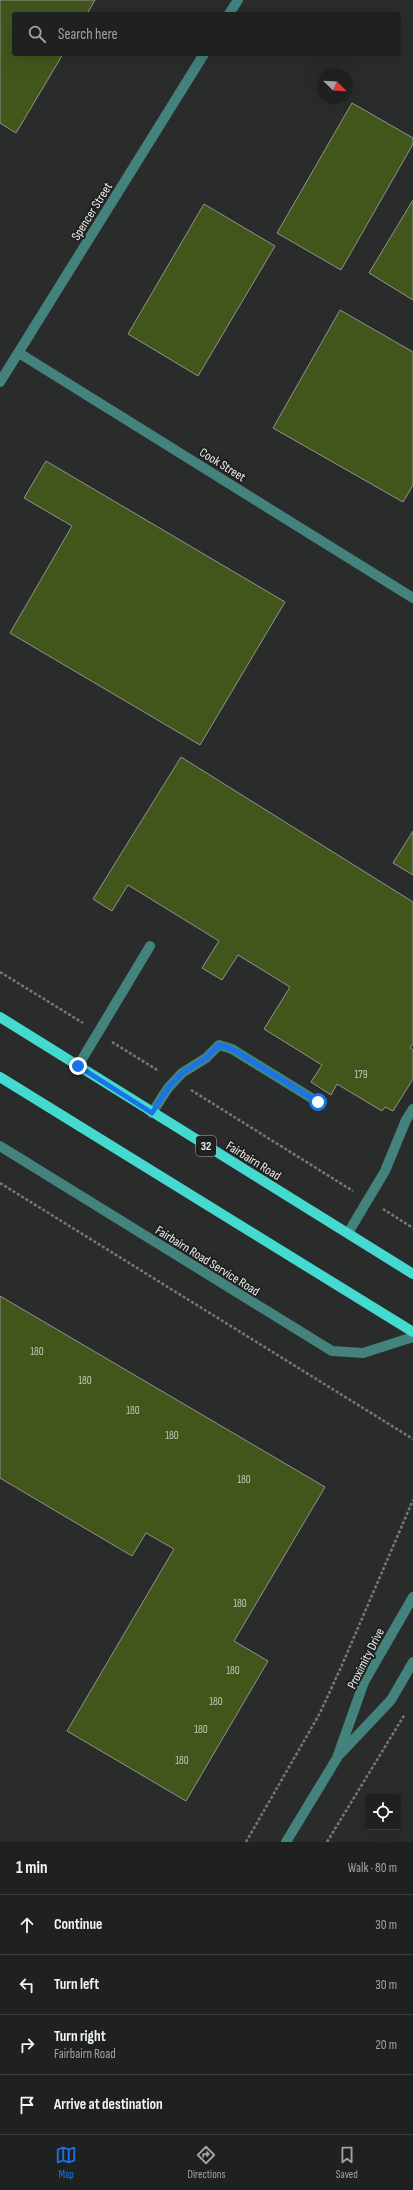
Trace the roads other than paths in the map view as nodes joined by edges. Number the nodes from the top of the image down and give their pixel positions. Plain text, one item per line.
1 (238, 0) edge
2 (230, 12) edge
3 (203, 56) edge
4 (19, 353) junction
5 (0, 382) edge
6 (413, 598) edge
7 (150, 946) dead end
8 (0, 1017) edge
9 (78, 1066) junction
10 (0, 1077) edge
11 (318, 1102) dead end
12 (413, 1109) edge
13 (152, 1113) junction
14 (0, 1146) edge
15 (348, 1233) junction
16 (413, 1274) edge
17 (413, 1332) edge
18 (413, 1337) edge
19 (413, 1596) edge
20 (413, 1662) edge
21 (337, 1758) junction
22 (286, 1842) edge

1 - 2 street
3 - 4 street, Spencer Street
4 - 5 street, Spencer Street
4 - 6 street, Cook Street
7 - 9 street
8 - 9 main road, Fairbairn Road / 32
9 - 13 main road, Fairbairn Road / 32
10 - 17 main road
11 - 13 street
12 - 15 street
13 - 15 main road, Fairbairn Road / 32
14 - 18 street, Fairbairn Road Service Road
15 - 16 main road, Fairbairn Road / 32
19 - 21 street, Proximity Drive
20 - 21 street, Proximity Drive
21 - 22 street, Proximity Drive

